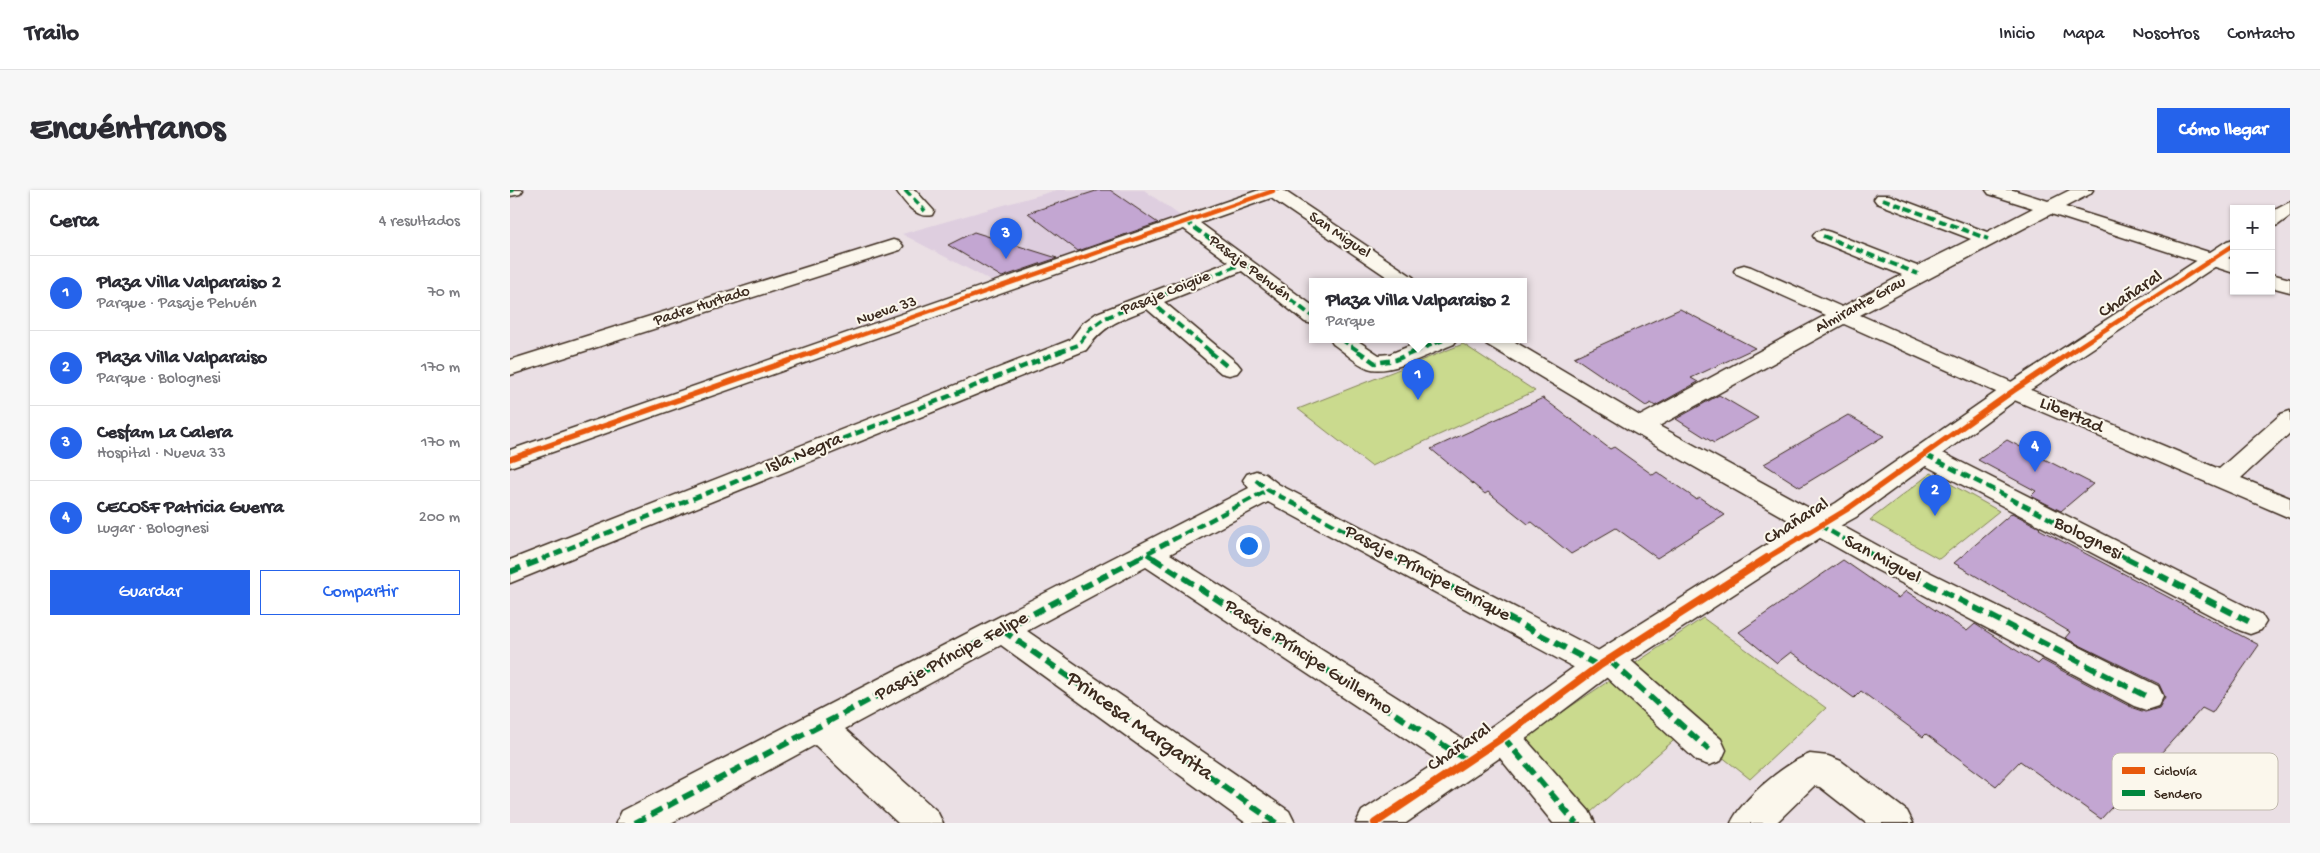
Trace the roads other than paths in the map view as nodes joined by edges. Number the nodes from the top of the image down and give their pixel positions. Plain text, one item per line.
1 (514, 190) edge
2 (905, 190) edge
3 (1994, 190) edge
4 (2084, 190) edge
5 (510, 191) edge
6 (1272, 191) edge
7 (1883, 199) dead end
8 (2049, 208) junction
9 (2290, 208) edge
10 (925, 211) dead end
11 (2275, 217) edge
12 (1185, 221) junction
13 (1823, 236) dead end
14 (1988, 239) junction
15 (893, 246) dead end
16 (2226, 258) edge
17 (1244, 263) junction
18 (1744, 271) dead end
19 (1918, 274) junction
20 (1402, 278) edge
21 (2275, 281) edge
22 (2290, 286) edge
23 (1149, 300) junction
24 (1309, 314) edge
25 (1844, 315) junction
26 (1090, 328) joint
27 (1347, 343) edge
28 (1436, 343) edge
29 (1501, 343) edge
30 (510, 368) edge
31 (1229, 368) dead end
32 (2013, 391) junction
33 (2290, 419) edge
34 (1640, 426) junction
35 (1926, 455) junction
36 (510, 460) edge
37 (2223, 480) junction
38 (1262, 485) joint
39 (2290, 509) edge
40 (1819, 525) junction
41 (1147, 554) junction
42 (510, 572) edge
43 (2250, 622) dead end
44 (1002, 630) junction
45 (1604, 663) junction
46 (2146, 696) dead end
47 (818, 727) junction
48 (1503, 738) junction
49 (1709, 750) dead end
50 (1468, 761) junction
51 (635, 823) edge
52 (924, 823) edge
53 (1276, 823) edge
54 (1375, 823) edge
55 (1576, 823) edge
56 (1750, 823) edge
57 (1894, 823) edge

1 - 5 street
2 - 10 street
3 - 8 street
4 - 8 street, Almirante Grau
6 - 12 street, Nueva 33
6 - 20 street, San Miguel
7 - 14 street
8 - 14 street, Almirante Grau
8 - 16 street
9 - 11 street
12 - 17 street, Pasaje Pehuén
12 - 36 street, Nueva 33
13 - 19 street
14 - 19 street, Almirante Grau
15 - 30 street, Padre Hurtado
16 - 32 street, Chañaral
17 - 23 street, Pasaje Coigüe
17 - 24 street, Pasaje Pehuén
18 - 25 street, Libertad
19 - 25 street, Almirante Grau
21 - 22 street
23 - 26 street, Pasaje Coigüe
23 - 31 street
25 - 32 street, Libertad
25 - 34 street, Almirante Grau
26 - 42 street, Isla Negra
27 - 28 street
29 - 34 street, San Miguel
32 - 35 street, Chañaral
32 - 37 street, Libertad
33 - 37 street
34 - 40 street, San Miguel
35 - 40 street, Chañaral
35 - 43 street, Bolognesi
37 - 39 street, Libertad
38 - 41 street, Pasaje Príncipe Felipe
38 - 45 street, Pasaje Príncipe Enrique
40 - 45 street, Chañaral
40 - 46 street, San Miguel
41 - 44 street, Pasaje Príncipe Felipe
41 - 50 street, Pasaje Príncipe Guillermo
44 - 47 street, Pasaje Príncipe Felipe
44 - 53 street, Princesa Margarita
45 - 48 street, Chañaral
45 - 49 street, Pasaje Príncipe Enrique
47 - 51 street, Pasaje Príncipe Felipe
47 - 52 street
48 - 50 street, Chañaral
48 - 55 street
50 - 54 street, Chañaral
56 - 57 street

